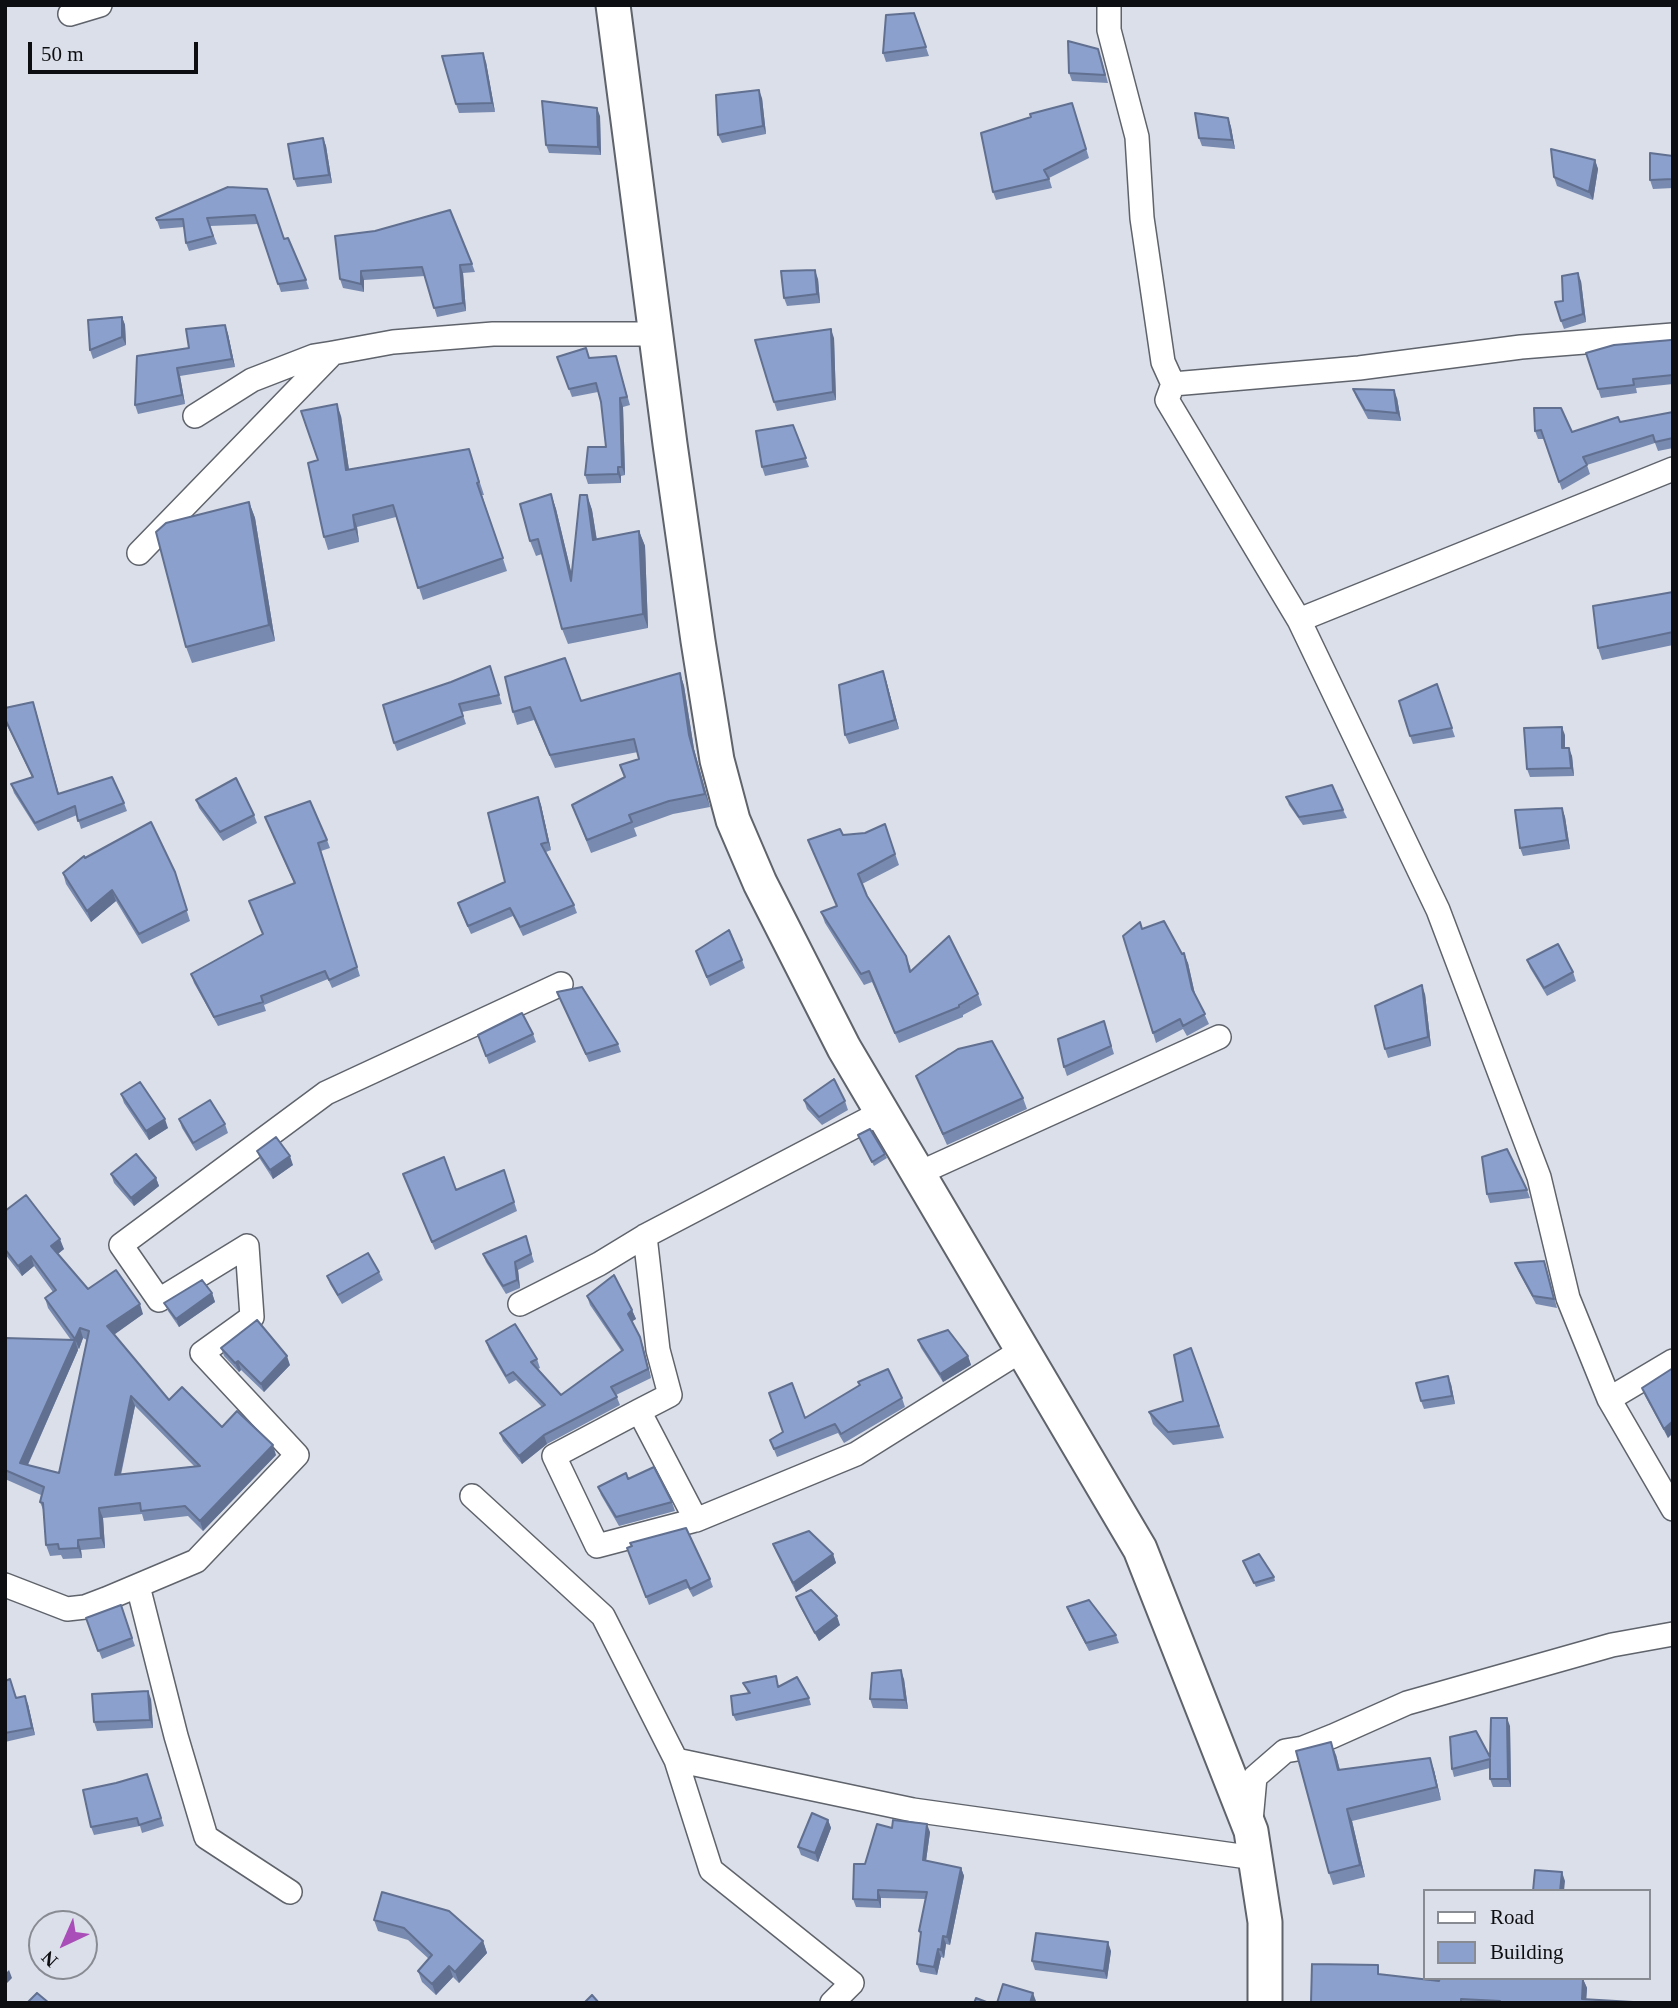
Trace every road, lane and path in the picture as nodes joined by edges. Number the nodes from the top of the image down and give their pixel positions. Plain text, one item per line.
1 (100, 5) edge
2 (613, 5) edge
3 (1109, 5) edge
4 (70, 14) dead end
5 (656, 334) junction
6 (1673, 335) edge
7 (333, 353) junction
8 (1173, 384) junction
9 (195, 415) dead end
10 (1673, 469) edge
11 (139, 553) dead end
12 (1299, 620) junction
13 (561, 984) dead end
14 (1219, 1037) dead end
15 (882, 1112) junction
16 (916, 1169) junction
17 (645, 1236) junction
18 (520, 1304) dead end
19 (1022, 1350) junction
20 (1673, 1361) edge
21 (1609, 1398) junction
22 (639, 1411) junction
23 (472, 1496) dead end
24 (1673, 1509) edge
25 (696, 1520) junction
26 (5, 1585) edge
27 (138, 1586) junction
28 (1673, 1634) edge
29 (676, 1760) junction
30 (1253, 1845) junction
31 (290, 1892) dead end
32 (832, 2003) edge
33 (1265, 2003) edge

1 - 4 street
2 - 5 street
3 - 8 street
5 - 7 street
5 - 15 street
6 - 8 street
7 - 9 street
7 - 11 street
8 - 12 street
10 - 12 street
12 - 21 street
13 - 27 street
14 - 16 street
15 - 16 street
15 - 17 street
16 - 19 street
17 - 18 street
17 - 22 street
19 - 25 street
19 - 30 street
20 - 21 street
21 - 24 street
22 - 25 street
22 - 25 street
23 - 29 street
26 - 27 street
27 - 31 street
28 - 30 street
29 - 30 street
29 - 32 street
30 - 33 street

